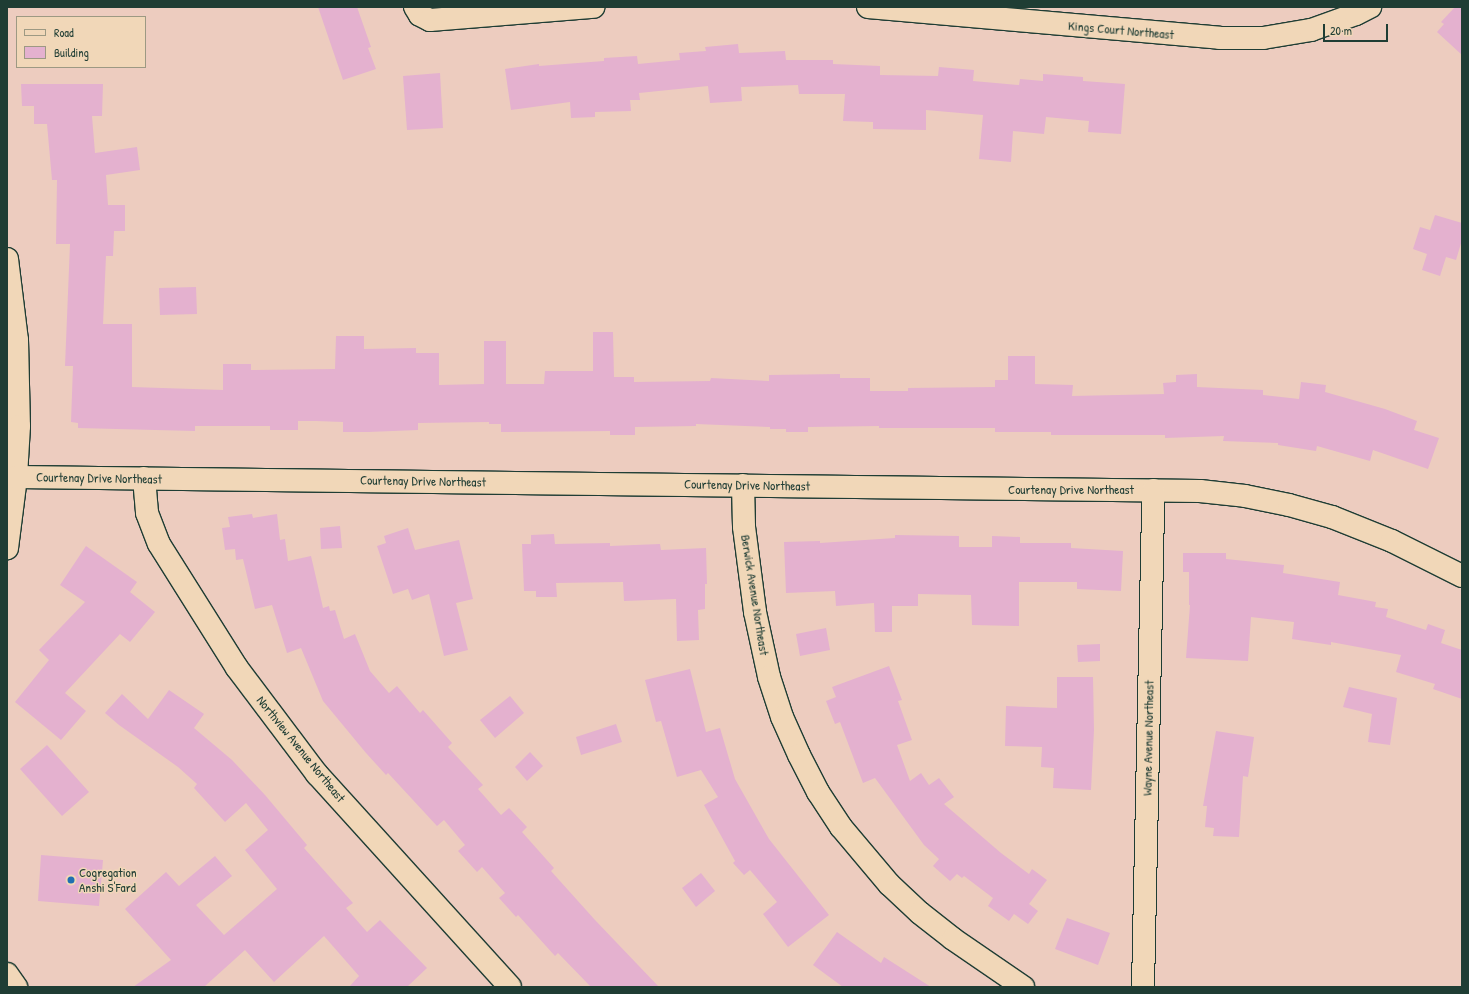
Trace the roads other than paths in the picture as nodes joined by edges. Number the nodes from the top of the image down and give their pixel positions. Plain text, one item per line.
1 (415, 7) edge
2 (593, 7) edge
3 (868, 7) edge
4 (1370, 7) edge
5 (7, 259) edge
6 (13, 426) edge
7 (16, 477) junction
8 (144, 478) junction
9 (743, 485) junction
10 (1153, 490) junction
11 (7, 548) edge
12 (1462, 576) edge
13 (7, 974) edge
14 (16, 987) edge
15 (510, 987) edge
16 (1023, 987) edge
17 (1143, 987) edge

1 - 2 street
3 - 4 street, Kings Court Northeast
5 - 6 street
6 - 7 street
7 - 8 street, Courtenay Drive Northeast
7 - 11 street
8 - 9 street, Courtenay Drive Northeast
8 - 15 street, Northview Avenue Northeast
9 - 10 street, Courtenay Drive Northeast
9 - 16 street, Berwick Avenue Northeast
10 - 12 street, Courtenay Drive Northeast
10 - 17 street, Wayne Avenue Northeast
13 - 14 street

